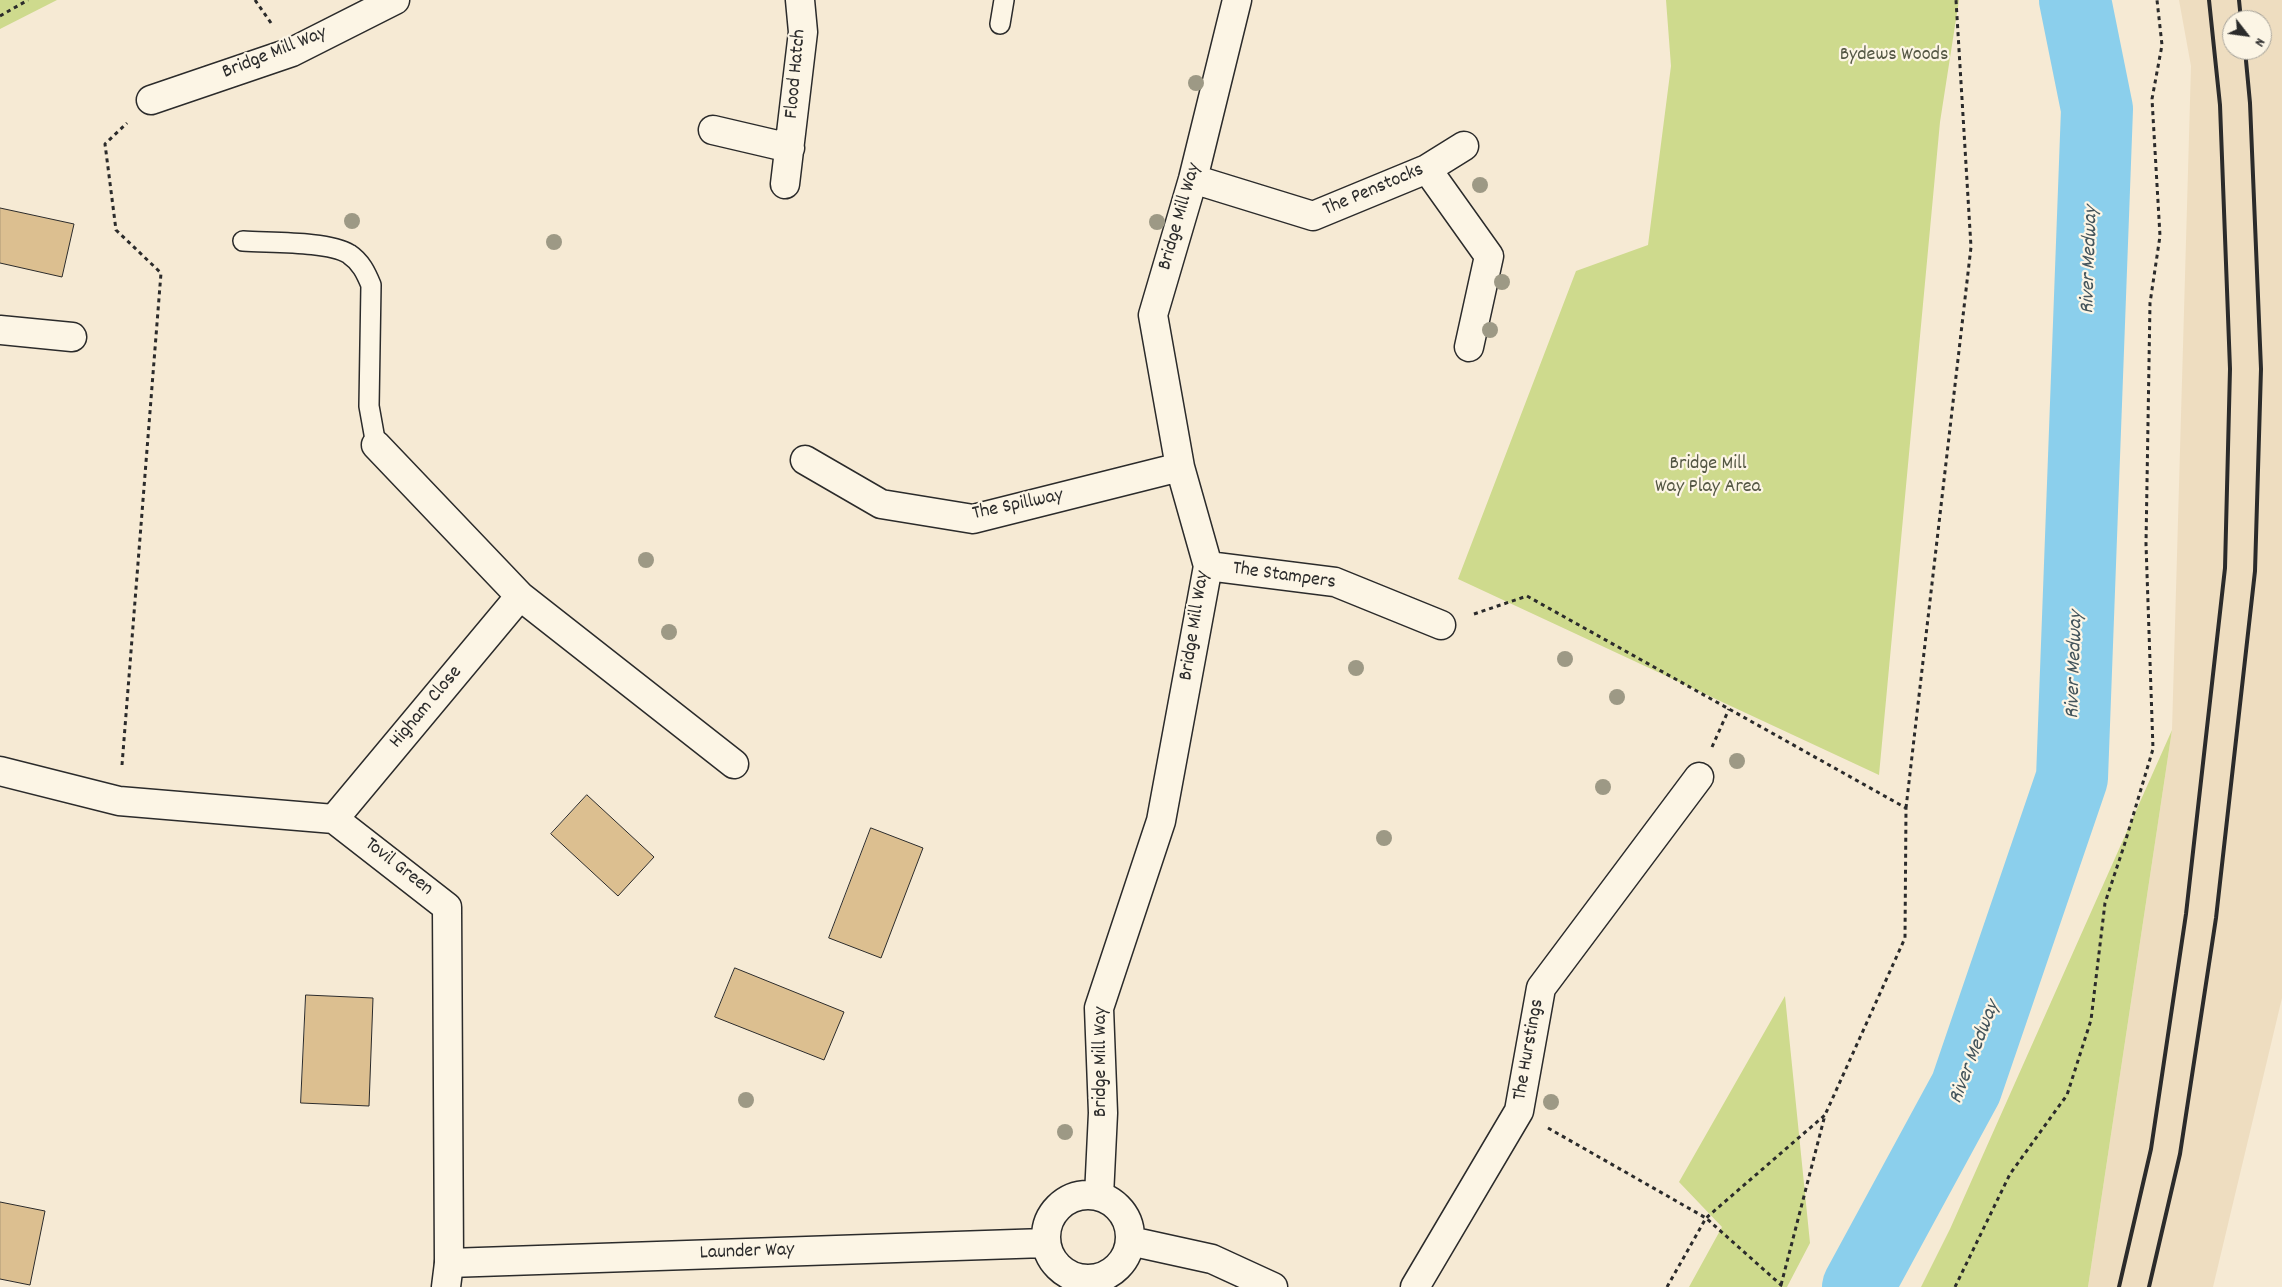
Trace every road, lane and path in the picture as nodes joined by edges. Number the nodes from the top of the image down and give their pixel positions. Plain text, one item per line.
1 (28, 0) edge
2 (395, 0) edge
3 (800, 0) edge
4 (1004, 0) edge
5 (1237, 0) edge
6 (1956, 0) edge
7 (2157, 0) edge
8 (0, 16) edge
9 (1000, 24) dead end
10 (151, 100) joint
11 (713, 130) dead end
12 (1464, 146) dead end
13 (790, 148) junction
14 (1427, 170) junction
15 (1193, 179) junction
16 (785, 184) dead end
17 (243, 241) dead end
18 (0, 330) edge
19 (72, 337) dead end
20 (1468, 347) dead end
21 (376, 445) joint
22 (805, 460) dead end
23 (1180, 467) junction
24 (1208, 566) junction
25 (520, 596) junction
26 (1441, 626) joint
27 (734, 764) dead end
28 (0, 771) edge
29 (1699, 777) dead end
30 (119, 801) junction
31 (1906, 808) junction
32 (334, 819) junction
33 (1519, 1112) junction
34 (1825, 1115) junction
35 (1099, 1196) junction
36 (1706, 1218) junction
37 (1130, 1241) junction
38 (1045, 1243) junction
39 (448, 1275) edge
40 (1081, 1283) edge
41 (1780, 1286) edge
42 (1273, 1287) edge
43 (1415, 1287) edge
44 (1667, 1287) edge
45 (1955, 1287) edge

1 - 8 path
2 - 10 street, Bridge Mill Way
3 - 13 street, Flood Hatch
4 - 9 lane
5 - 15 street, Bridge Mill Way
6 - 31 path
7 - 45 path
10 - 30 path
11 - 13 street, Flood Hatch
12 - 14 street, The Penstocks
13 - 16 street, Flood Hatch
14 - 15 street, The Penstocks
14 - 20 street
15 - 23 street, Bridge Mill Way
17 - 21 lane
18 - 19 street
21 - 25 street
22 - 23 street, The Spillway
23 - 24 street, Bridge Mill Way
24 - 26 street, The Stampers
24 - 35 street, Bridge Mill Way
25 - 27 street
25 - 32 street, Higham Close
26 - 31 path
28 - 30 street
29 - 33 street, The Hurstings
30 - 32 street
31 - 34 path
32 - 39 street, Tovil Green
33 - 36 path
33 - 43 street, The Hurstings
34 - 36 path
34 - 41 path
35 - 37 street
35 - 38 street
36 - 41 path
36 - 44 path
37 - 40 street
37 - 42 street
38 - 39 street, Launder Way
38 - 40 street

